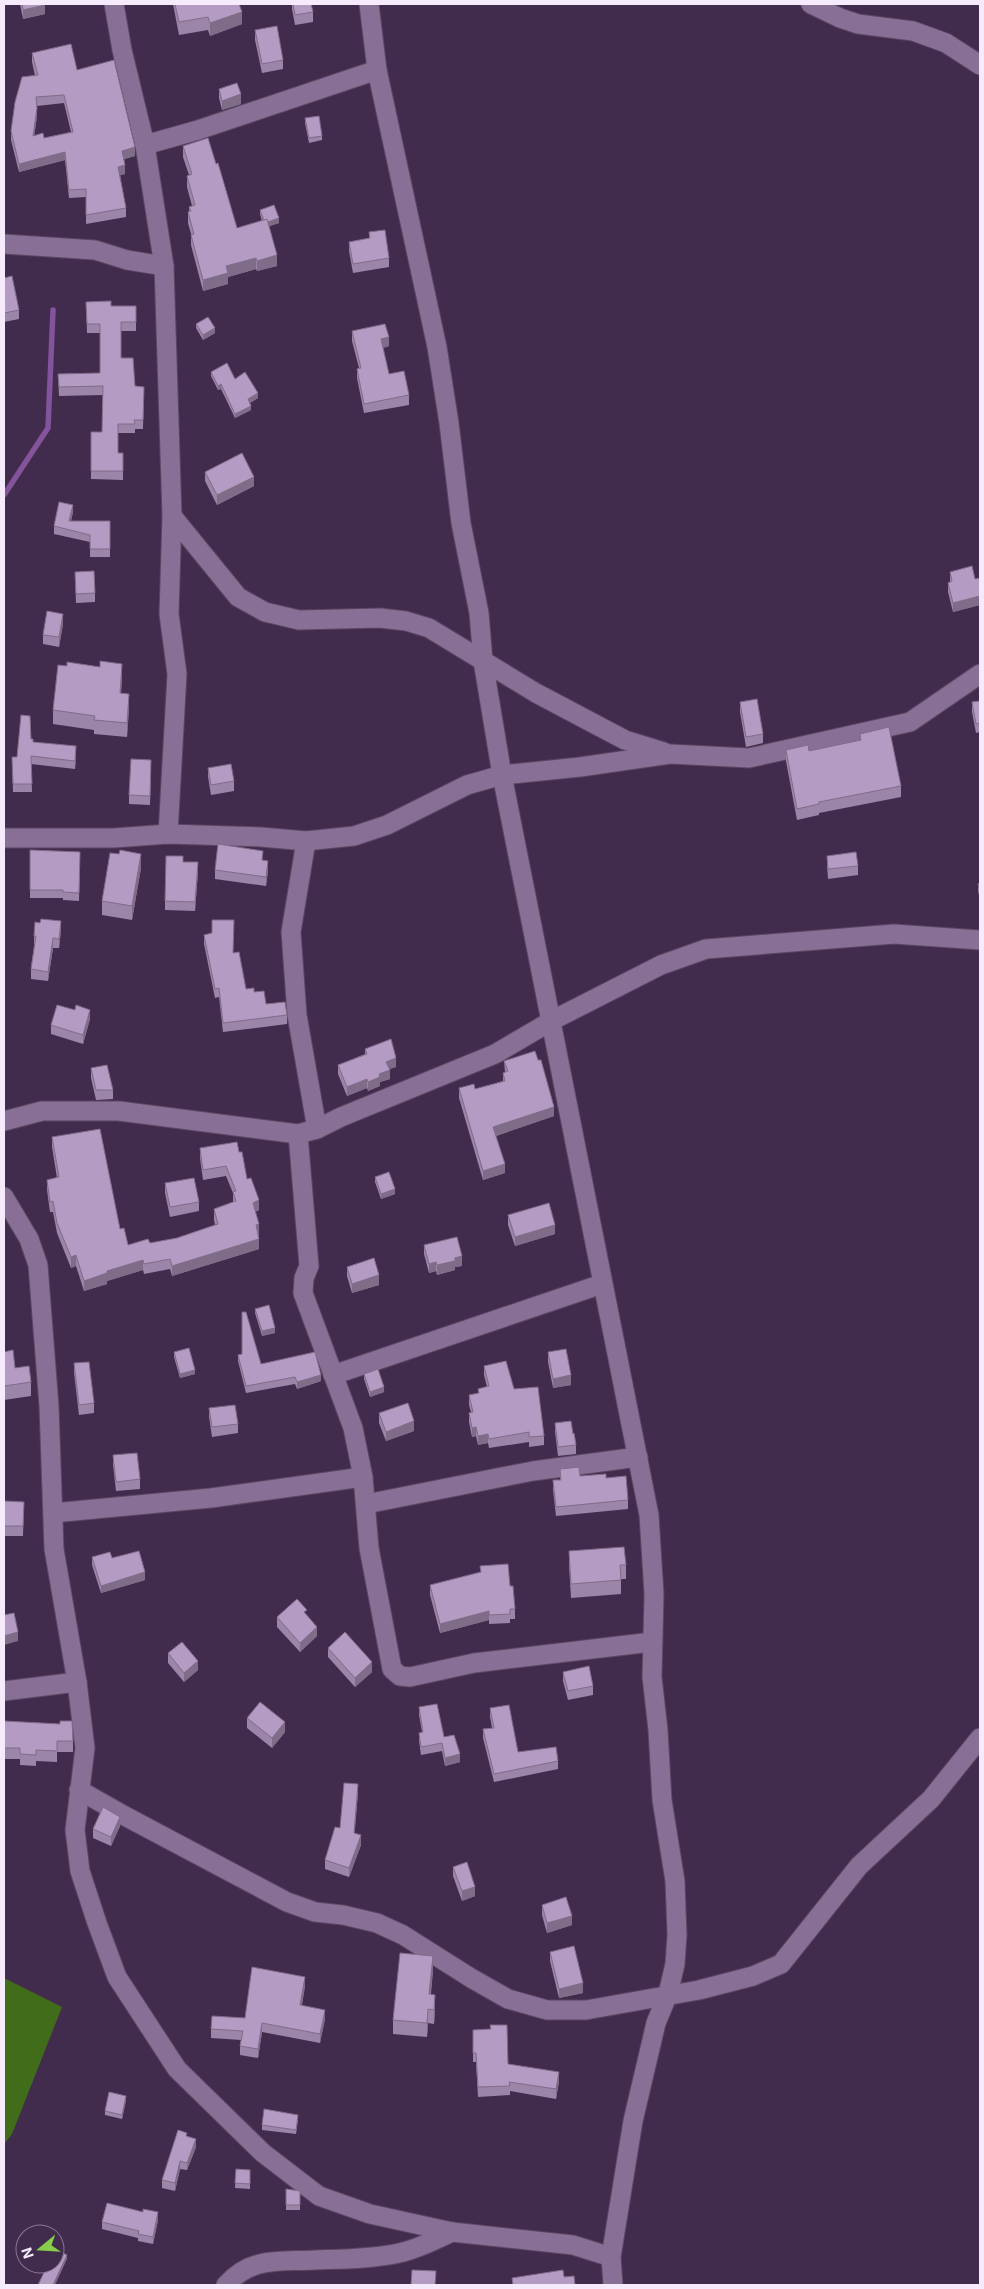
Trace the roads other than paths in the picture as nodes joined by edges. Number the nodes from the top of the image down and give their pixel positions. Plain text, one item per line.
1 (114, 4) edge
2 (369, 4) edge
3 (811, 4) edge
4 (980, 65) edge
5 (377, 70) junction
6 (146, 145) junction
7 (4, 244) edge
8 (164, 266) junction
9 (172, 516) junction
10 (483, 660) junction
11 (980, 674) edge
12 (670, 754) junction
13 (502, 775) junction
14 (168, 834) junction
15 (4, 838) edge
16 (306, 841) junction
17 (980, 940) edge
18 (552, 1020) junction
19 (4, 1121) edge
20 (316, 1129) junction
21 (298, 1134) junction
22 (4, 1197) edge
23 (602, 1284) junction
24 (333, 1375) junction
25 (638, 1458) junction
26 (363, 1477) junction
27 (366, 1504) junction
28 (53, 1513) junction
29 (652, 1642) junction
30 (77, 1682) junction
31 (4, 1691) edge
32 (980, 1738) edge
33 (79, 1790) junction
34 (668, 1994) junction
35 (452, 2232) junction
36 (611, 2257) junction
37 (226, 2285) edge
38 (613, 2285) edge

1 - 6 street
2 - 5 street
3 - 4 street
5 - 6 street
5 - 10 street
6 - 8 street
7 - 8 street
8 - 9 street
9 - 10 street
9 - 14 street
10 - 12 street
10 - 13 street
11 - 12 street
12 - 13 street
13 - 16 street
13 - 18 street
14 - 15 street
14 - 16 street
16 - 20 street
17 - 18 street
18 - 20 street
18 - 23 street
19 - 21 street
20 - 21 street
21 - 24 street
22 - 28 street
23 - 24 street
23 - 25 street
24 - 26 street
25 - 27 street
25 - 29 street
26 - 27 street
26 - 28 street
27 - 29 street
28 - 30 street
29 - 34 street
30 - 31 street
30 - 33 street
32 - 34 street
33 - 34 street
33 - 35 street
34 - 36 street
35 - 36 street
35 - 37 street
36 - 38 street

